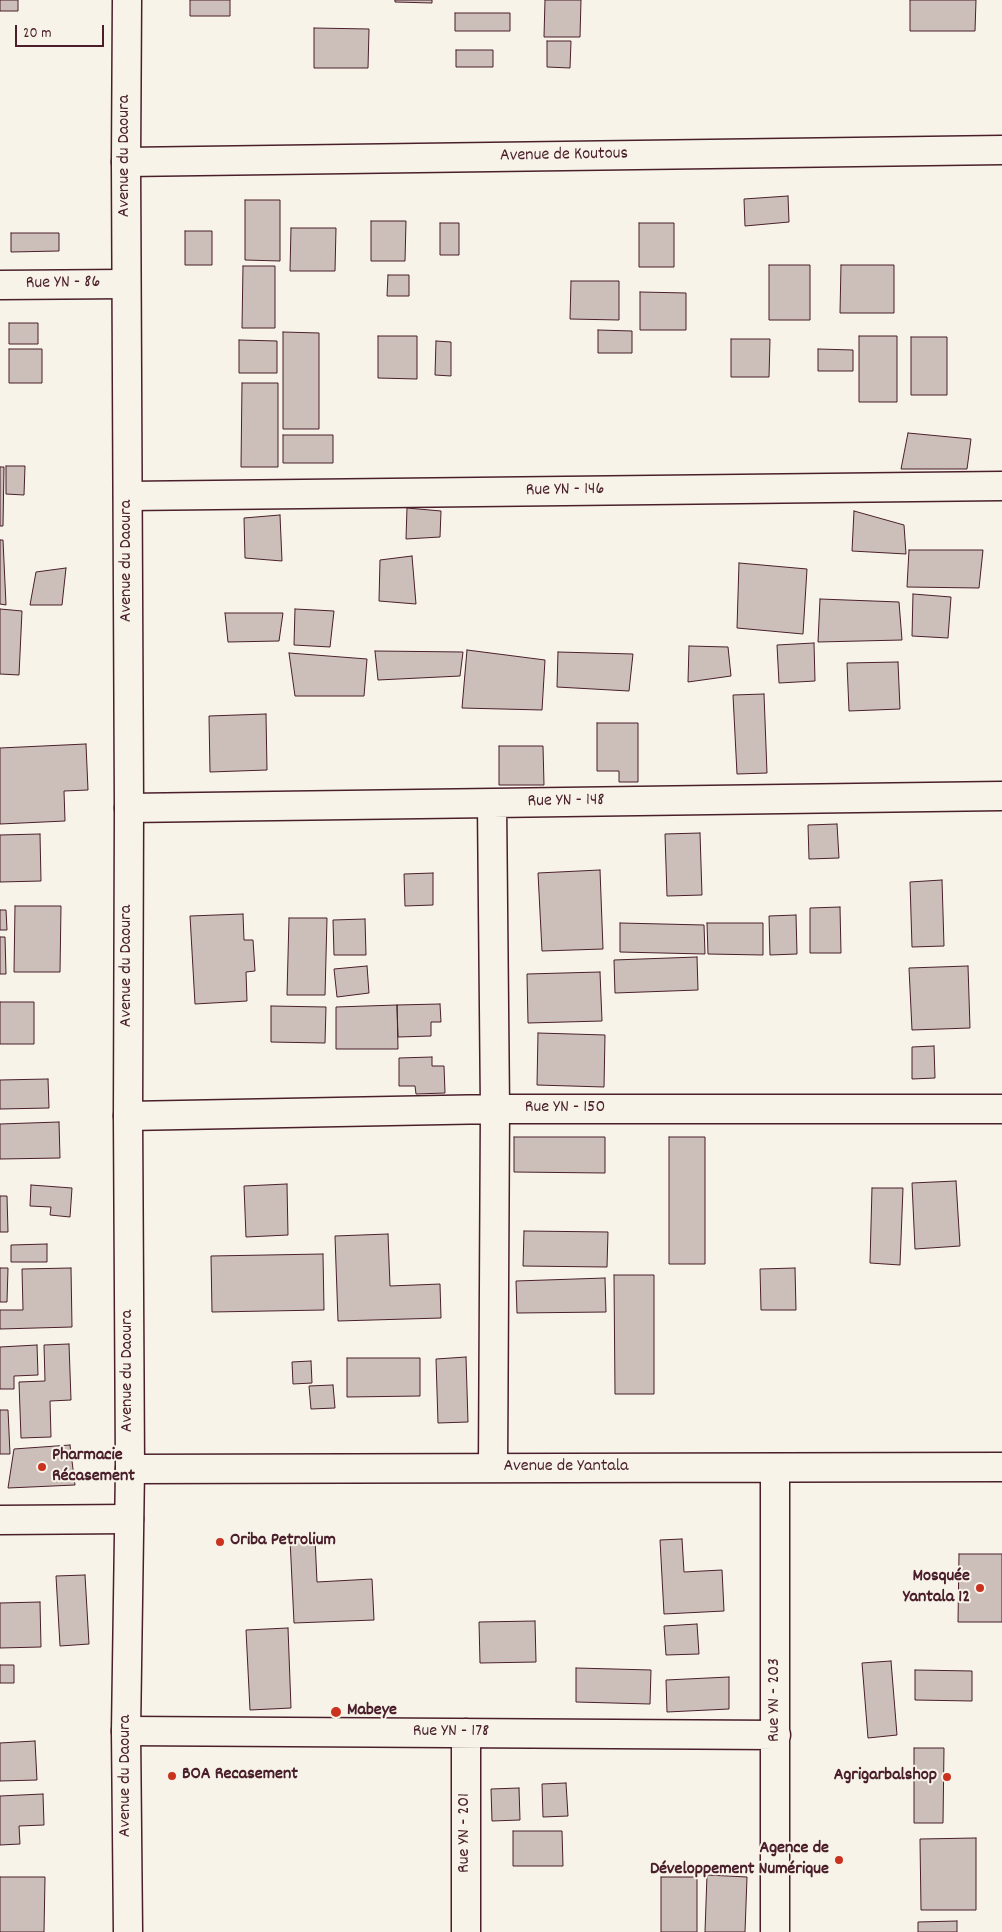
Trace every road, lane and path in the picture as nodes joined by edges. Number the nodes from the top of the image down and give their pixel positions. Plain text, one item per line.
1 (127, 0) edge
2 (1002, 150) edge
3 (126, 162) junction
4 (126, 284) junction
5 (0, 285) edge
6 (1002, 486) edge
7 (128, 496) junction
8 (1002, 796) edge
9 (492, 804) junction
10 (129, 808) junction
11 (495, 1109) junction
12 (1002, 1109) edge
13 (128, 1116) junction
14 (1002, 1467) edge
15 (493, 1468) junction
16 (775, 1468) junction
17 (130, 1469) junction
18 (129, 1519) junction
19 (0, 1520) edge
20 (126, 1731) junction
21 (466, 1733) junction
22 (776, 1735) junction
23 (128, 1932) edge
24 (466, 1932) edge
25 (775, 1932) edge

1 - 3 street, Avenue du Daoura
2 - 3 street, Avenue de Koutous
3 - 4 street, Avenue du Daoura
4 - 5 street, Rue YN - 86
4 - 7 street, Avenue du Daoura
6 - 7 street, Rue YN - 146
7 - 10 street, Avenue du Daoura
8 - 9 street, Rue YN - 148
9 - 10 street, Rue YN - 148
9 - 11 street
10 - 13 street, Avenue du Daoura
11 - 12 street, Rue YN - 150
11 - 13 street, Rue YN - 150
11 - 15 street
13 - 17 street, Avenue du Daoura
14 - 16 street, Avenue de Yantala
15 - 16 street, Avenue de Yantala
15 - 17 street, Avenue de Yantala
16 - 22 street, Rue YN - 203
17 - 18 street, Avenue du Daoura
18 - 19 street
18 - 20 street, Avenue du Daoura
20 - 21 street, Rue YN - 178
20 - 23 street, Avenue du Daoura
21 - 22 street, Rue YN - 178
21 - 24 street, Rue YN - 201
22 - 25 street, Rue YN - 203

